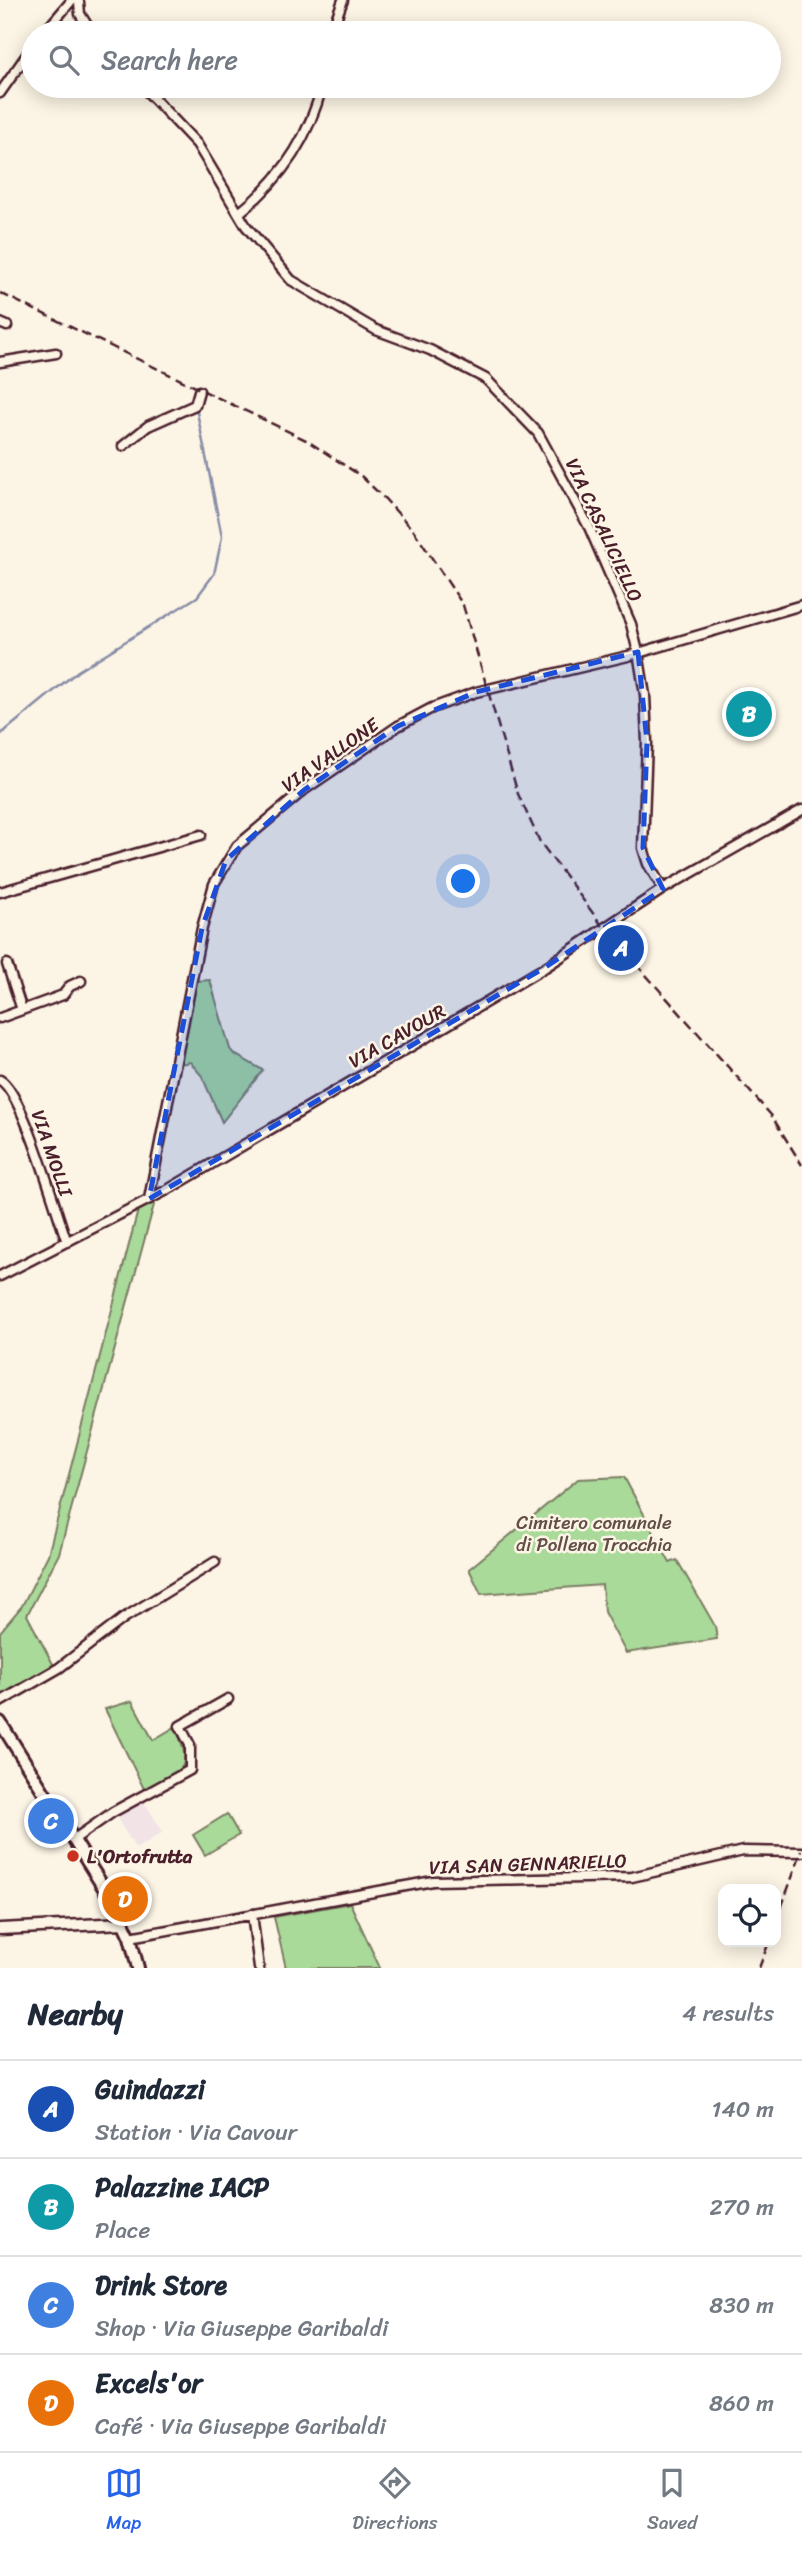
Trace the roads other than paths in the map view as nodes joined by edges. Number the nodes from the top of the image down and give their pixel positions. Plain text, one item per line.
1 (78, 0) edge
2 (343, 0) edge
3 (56, 21) edge
4 (84, 21) edge
5 (335, 21) edge
6 (21, 63) edge
7 (0, 93) edge
8 (153, 98) edge
9 (319, 98) edge
10 (239, 214) junction
11 (56, 353) dead end
12 (0, 362) edge
13 (199, 391) dead end
14 (123, 446) dead end
15 (802, 605) edge
16 (638, 652) junction
17 (802, 810) edge
18 (201, 835) dead end
19 (663, 889) junction
20 (0, 892) edge
21 (7, 964) dead end
22 (81, 981) dead end
23 (22, 1010) junction
24 (0, 1018) edge
25 (0, 1080) edge
26 (149, 1199) junction
27 (67, 1242) junction
28 (0, 1276) edge
29 (215, 1562) dead end
30 (228, 1699) dead end
31 (0, 1702) edge
32 (0, 1722) edge
33 (73, 1840) junction
34 (802, 1852) edge
35 (252, 1914) junction
36 (124, 1923) junction
37 (0, 1928) edge
38 (131, 1937) junction
39 (138, 1968) edge
40 (259, 1968) edge

1 - 3 street
1 - 4 street
2 - 5 street
6 - 7 street
8 - 10 street, VIA CASALICIELLO
9 - 10 street
10 - 16 street, VIA CASALICIELLO
11 - 12 street
13 - 14 street
15 - 16 street, VIA VALLONE
16 - 19 street, VIA CASALICIELLO
16 - 26 street, VIA VALLONE
17 - 19 street, VIA CAVOUR
18 - 20 street
19 - 26 street, VIA CAVOUR
21 - 23 street
22 - 23 street
23 - 24 street
25 - 27 street, VIA MOLLI
26 - 27 street, VIA CAVOUR
27 - 28 street, VIA CAVOUR
29 - 31 street
30 - 33 street
32 - 33 main road
33 - 36 main road
34 - 35 street, VIA SAN GENNARIELLO
35 - 38 street, VIA SAN GENNARIELLO
35 - 40 street
36 - 37 street
36 - 38 main road
38 - 39 main road

